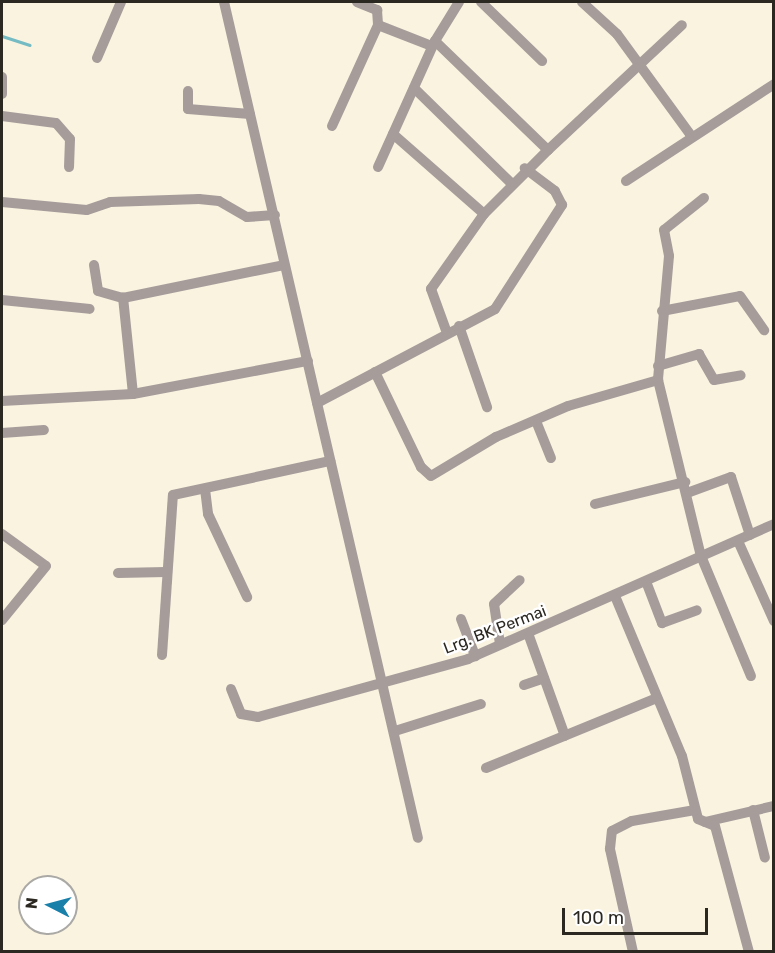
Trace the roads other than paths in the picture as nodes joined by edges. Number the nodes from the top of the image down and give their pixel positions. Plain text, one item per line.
1 (121, 2) edge
2 (224, 2) edge
3 (357, 2) edge
4 (459, 2) edge
5 (481, 2) edge
6 (582, 2) edge
7 (379, 6) edge
8 (378, 25) junction
9 (682, 25) dead end
10 (433, 43) junction
11 (97, 58) dead end
12 (542, 60) dead end
13 (637, 62) junction
14 (2, 77) edge
15 (774, 84) edge
16 (414, 88) junction
17 (188, 92) dead end
18 (2, 94) edge
19 (250, 114) junction
20 (2, 116) edge
21 (332, 126) dead end
22 (393, 134) junction
23 (692, 137) junction
24 (548, 150) junction
25 (69, 167) dead end
26 (378, 167) dead end
27 (525, 168) junction
28 (626, 181) dead end
29 (511, 183) junction
30 (705, 198) dead end
31 (2, 202) edge
32 (484, 214) junction
33 (275, 215) junction
34 (94, 265) dead end
35 (284, 265) junction
36 (123, 298) junction
37 (2, 300) edge
38 (90, 309) dead end
39 (662, 311) junction
40 (459, 326) junction
41 (764, 330) dead end
42 (447, 333) junction
43 (308, 361) junction
44 (658, 366) junction
45 (375, 372) junction
46 (741, 375) dead end
47 (658, 380) junction
48 (133, 394) junction
49 (2, 401) edge
50 (317, 404) junction
51 (487, 407) dead end
52 (536, 421) junction
53 (44, 430) dead end
54 (2, 433) edge
55 (551, 458) dead end
56 (330, 461) junction
57 (686, 487) junction
58 (205, 489) junction
59 (595, 504) dead end
60 (774, 524) edge
61 (750, 535) junction
62 (4, 538) edge
63 (738, 541) junction
64 (700, 556) junction
65 (166, 572) junction
66 (118, 573) dead end
67 (520, 580) dead end
68 (647, 584) junction
69 (615, 596) junction
70 (248, 597) dead end
71 (697, 610) dead end
72 (461, 619) dead end
73 (2, 620) edge
74 (774, 621) edge
75 (529, 636) junction
76 (500, 644) junction
77 (162, 655) dead end
78 (475, 656) junction
79 (751, 676) dead end
80 (544, 678) junction
81 (384, 683) junction
82 (524, 685) dead end
83 (231, 689) dead end
84 (657, 698) junction
85 (481, 704) dead end
86 (395, 731) junction
87 (565, 736) junction
88 (486, 768) dead end
89 (774, 806) edge
90 (695, 810) junction
91 (753, 810) junction
92 (705, 822) junction
93 (418, 837) dead end
94 (765, 858) dead end
95 (633, 951) edge
96 (749, 951) edge

1 - 11 street
2 - 19 street
3 - 7 street
4 - 10 street
5 - 12 street
6 - 13 street
7 - 8 street
8 - 10 street
8 - 21 street
9 - 13 street
10 - 16 street
10 - 24 street
13 - 23 street
13 - 24 street
14 - 18 street
15 - 23 street
16 - 22 street
16 - 29 street
17 - 19 street
19 - 33 street
20 - 25 street
22 - 26 street
22 - 32 street
23 - 28 street
24 - 27 street
27 - 29 street
27 - 40 street
29 - 32 street
30 - 39 street
31 - 33 street
32 - 42 street
33 - 35 street
34 - 36 street
35 - 36 street
35 - 43 street
36 - 48 street
37 - 38 street
39 - 41 street
39 - 44 street
40 - 42 street
40 - 51 street
42 - 45 street
43 - 48 street
43 - 50 street
44 - 46 street
44 - 47 street
45 - 50 street
45 - 52 street
47 - 52 street
47 - 57 street
48 - 49 street
50 - 56 street
52 - 55 street
53 - 54 street
56 - 58 street
56 - 81 street
57 - 59 street
57 - 61 street
57 - 64 street
58 - 65 street
58 - 70 street
60 - 61 street, Lrg. BK Permai
61 - 63 street, Lrg. BK Permai
62 - 73 street
63 - 64 street, Lrg. BK Permai
63 - 74 street
64 - 68 street, Lrg. BK Permai
64 - 79 street
65 - 66 street
65 - 77 street
67 - 76 street
68 - 69 street, Lrg. BK Permai
68 - 71 street
69 - 75 street, Lrg. BK Permai
69 - 84 street
72 - 78 street
75 - 76 street, Lrg. BK Permai
75 - 80 street
76 - 78 street, Lrg. BK Permai
78 - 81 street, Lrg. BK Permai
80 - 82 street
80 - 87 street
81 - 83 street, Lrg. BK Permai
81 - 86 street
84 - 87 street
84 - 90 street
85 - 86 street
86 - 93 street
87 - 88 street
89 - 91 street
90 - 92 street
90 - 95 street
91 - 92 street
91 - 94 street
92 - 96 street

